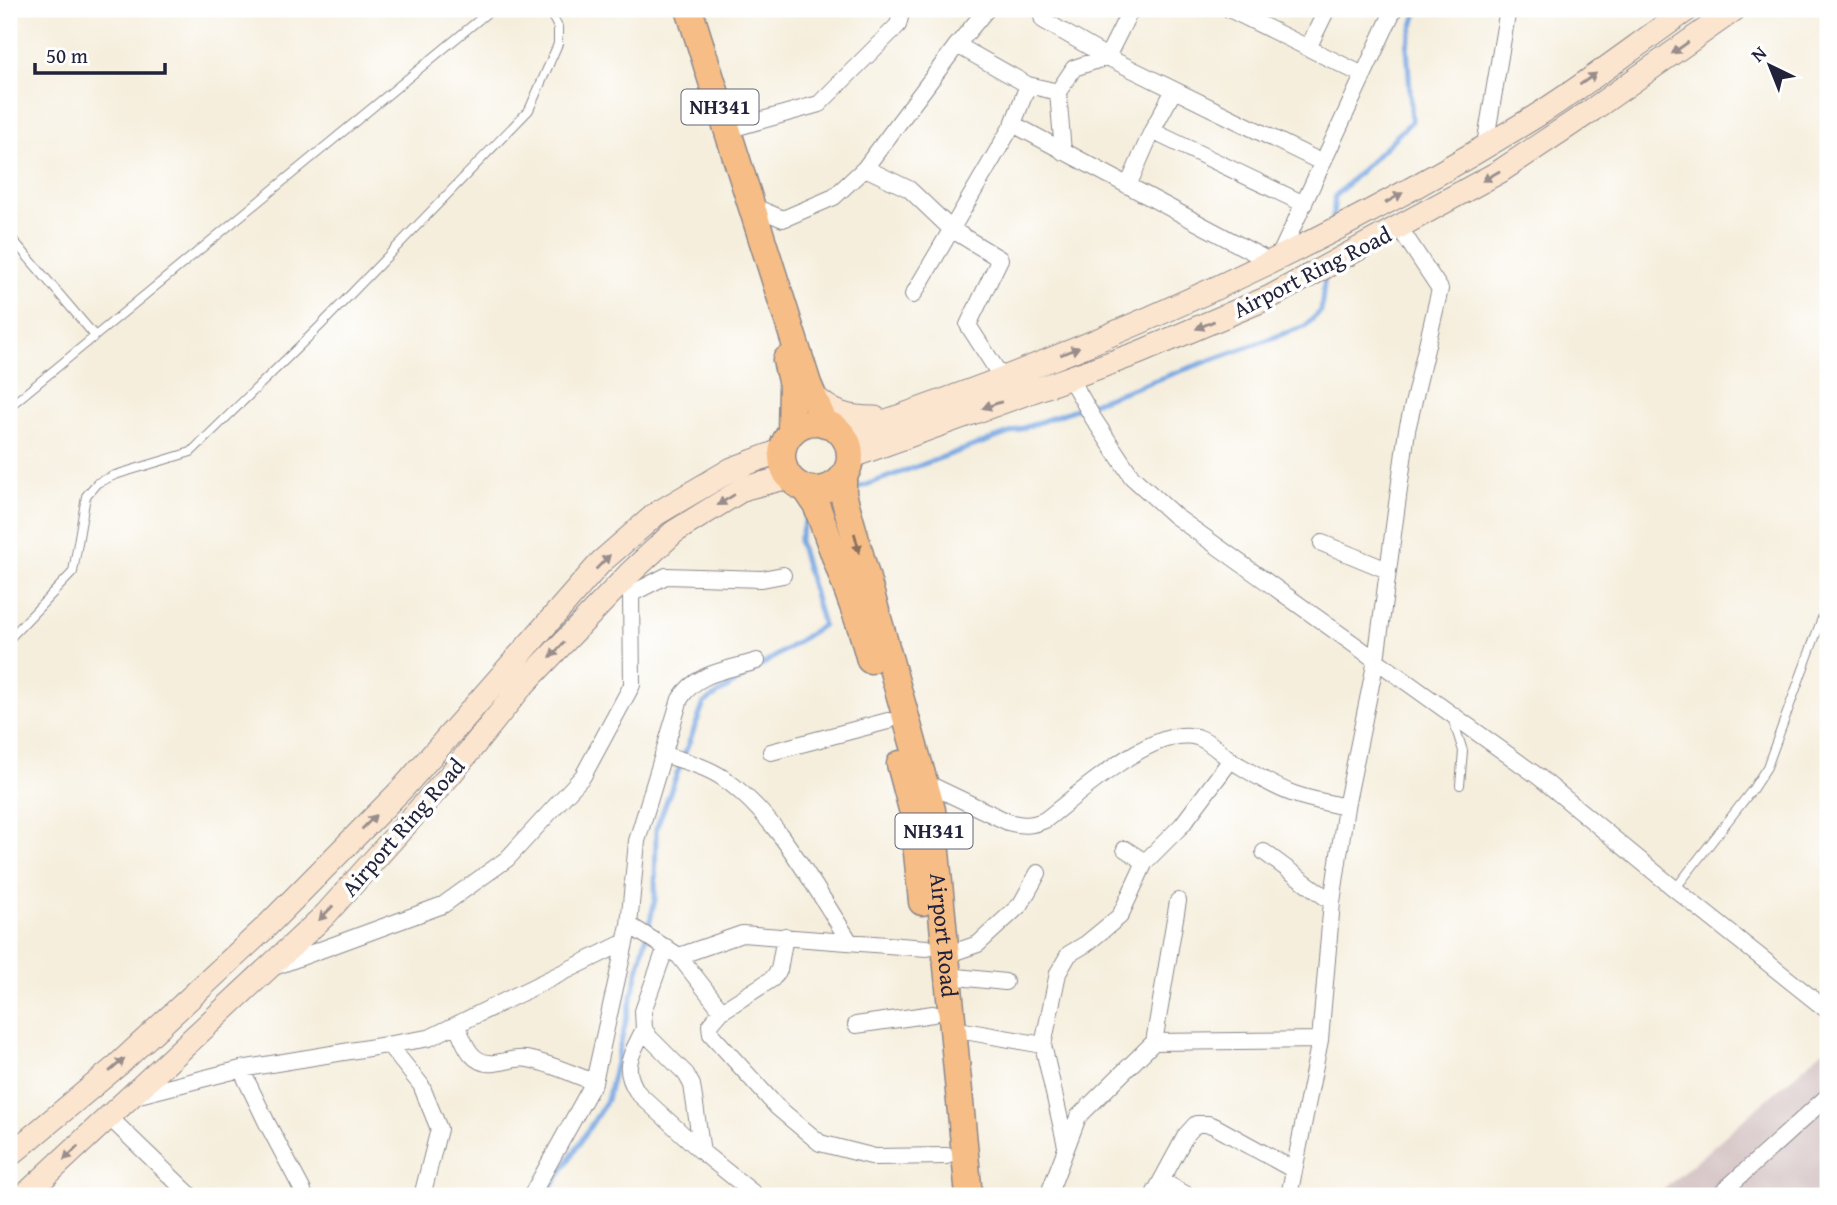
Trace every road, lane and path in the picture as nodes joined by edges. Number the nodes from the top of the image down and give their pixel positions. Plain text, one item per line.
1 (492, 9) edge
2 (548, 9) edge
3 (689, 9) edge
4 (902, 9) edge
5 (987, 9) edge
6 (1131, 9) edge
7 (1229, 9) edge
8 (1327, 9) edge
9 (1394, 9) edge
10 (1508, 9) edge
11 (1688, 9) edge
12 (1735, 9) edge
13 (1042, 10) edge
14 (957, 46) junction
15 (1308, 48) junction
16 (1107, 57) junction
17 (1363, 75) junction
18 (1028, 85) junction
19 (1174, 90) junction
20 (1058, 92) junction
21 (1013, 124) junction
22 (727, 130) junction
23 (1152, 131) junction
24 (1485, 145) junction
25 (1063, 152) junction
26 (1322, 163) junction
27 (865, 168) junction
28 (1128, 186) junction
29 (1304, 204) junction
30 (750, 205) junction
31 (1399, 227) junction
32 (951, 229) junction
33 (9, 235) edge
34 (1275, 260) junction
35 (913, 295) dead end
36 (95, 336) junction
37 (1002, 378) junction
38 (1070, 378) junction
39 (802, 390) junction
40 (9, 407) edge
41 (908, 414) junction
42 (833, 428) junction
43 (787, 442) junction
44 (846, 467) junction
45 (732, 469) junction
46 (798, 483) junction
47 (1322, 543) dead end
48 (1387, 570) junction
49 (783, 575) dead end
50 (1828, 602) edge
51 (9, 639) edge
52 (1376, 660) junction
53 (757, 661) dead end
54 (1451, 714) junction
55 (888, 721) junction
56 (771, 752) dead end
57 (676, 758) junction
58 (1230, 761) junction
59 (924, 782) junction
60 (1460, 785) dead end
61 (1346, 807) junction
62 (1125, 849) dead end
63 (1264, 852) dead end
64 (1145, 862) junction
65 (1038, 873) dead end
66 (1675, 889) junction
67 (1178, 901) dead end
68 (1332, 902) junction
69 (785, 936) junction
70 (654, 940) junction
71 (625, 942) junction
72 (850, 942) junction
73 (940, 960) junction
74 (265, 971) junction
75 (1005, 982) dead end
76 (722, 1011) junction
77 (1828, 1011) edge
78 (943, 1022) junction
79 (457, 1025) junction
80 (856, 1025) dead end
81 (644, 1029) junction
82 (1320, 1040) junction
83 (1154, 1042) junction
84 (389, 1045) junction
85 (1043, 1045) junction
86 (241, 1069) junction
87 (594, 1082) junction
88 (132, 1096) junction
89 (1828, 1096) edge
90 (109, 1117) junction
91 (1066, 1146) junction
92 (702, 1152) junction
93 (9, 1156) edge
94 (947, 1156) junction
95 (1294, 1170) junction
96 (1161, 1181) junction
97 (36, 1192) edge
98 (191, 1196) edge
99 (301, 1196) edge
100 (422, 1196) edge
101 (531, 1196) edge
102 (757, 1196) edge
103 (950, 1196) edge
104 (969, 1196) edge
105 (1048, 1196) edge
106 (1153, 1196) edge
107 (1189, 1196) edge
108 (1289, 1196) edge
109 (1718, 1196) edge

1 - 36 lane
2 - 51 lane
3 - 22 highway, NH341
4 - 22 street
5 - 14 street
6 - 16 street
7 - 15 street
8 - 15 street
9 - 17 street
10 - 24 street
24 -> 11 main road, Airport Ring Road
12 -> 31 main road, Airport Ring Road
13 - 16 street
14 - 18 street
14 - 27 street
15 - 17 street
16 - 19 street
16 - 20 street
17 - 26 street
18 - 20 street
18 - 21 street
19 - 23 street
19 - 26 street
20 - 25 street
21 - 25 street
21 - 32 street
22 - 30 highway, NH341
23 - 28 street
23 - 29 street
34 -> 24 main road, Airport Ring Road
25 - 28 street
26 - 29 street
27 - 30 street
27 - 32 street
28 - 34 street
29 - 34 street
30 - 39 highway, NH341
31 -> 38 main road, Airport Ring Road
31 - 48 street
32 - 35 street
32 - 37 street
33 - 36 lane
37 -> 34 main road, Airport Ring Road
36 - 40 lane
37 - 41 main road, Airport Ring Road
38 -> 44 main road, Airport Ring Road
38 - 52 street
39 - 41 main road
39 - 42 highway, NH341
39 - 43 highway, NH341
39 - 45 main road
41 - 42 main road, Airport Ring Road
42 - 43 highway
42 - 44 highway, NH341
43 - 45 main road, Airport Ring Road
43 - 46 highway, NH341
44 - 46 highway
44 -> 59 highway, Airport Road / NH341
93 -> 45 main road, Airport Ring Road
46 - 55 highway, Airport Road / NH341
46 -> 74 main road, Airport Ring Road
47 - 48 street
48 - 52 street
49 - 74 street
50 - 66 lane
52 - 54 street
52 - 61 street
53 - 57 street
54 - 60 lane
54 - 66 street
55 - 56 street
55 - 73 highway, Airport Road / NH341
57 - 70 street
57 - 72 street
58 - 59 street
58 - 61 street
58 - 64 street
59 - 73 highway, Airport Road / NH341
61 - 68 street
62 - 64 street
63 - 68 street
64 - 85 street
65 - 73 street
66 - 77 street
67 - 83 street
68 - 82 street
69 - 70 street
69 - 72 street
69 - 76 street
70 - 71 street
70 - 76 street
70 - 81 street
71 - 79 street
71 - 87 street
72 - 73 street
73 - 75 street
73 - 78 highway, Airport Road / NH341
73 - 78 highway, Airport Road / NH341
74 - 88 main road, Airport Ring Road
76 - 94 street
78 - 80 street
78 - 85 street
78 - 94 highway, Airport Road / NH341
78 - 104 highway, Airport Road / NH341
79 - 84 street
79 - 87 street
81 - 92 street
81 - 92 street
82 - 83 street
82 - 95 street
83 - 91 street
84 - 86 street
84 - 100 street
85 - 91 street
86 - 88 street
86 - 99 street
87 - 101 street
88 - 90 main road, Airport Ring Road
89 - 109 street
90 -> 97 main road, Airport Ring Road
90 - 98 street
91 - 105 street
92 - 102 street
94 - 103 highway, Airport Road / NH341
95 - 96 street
95 - 108 street
96 - 106 street
96 - 107 street

